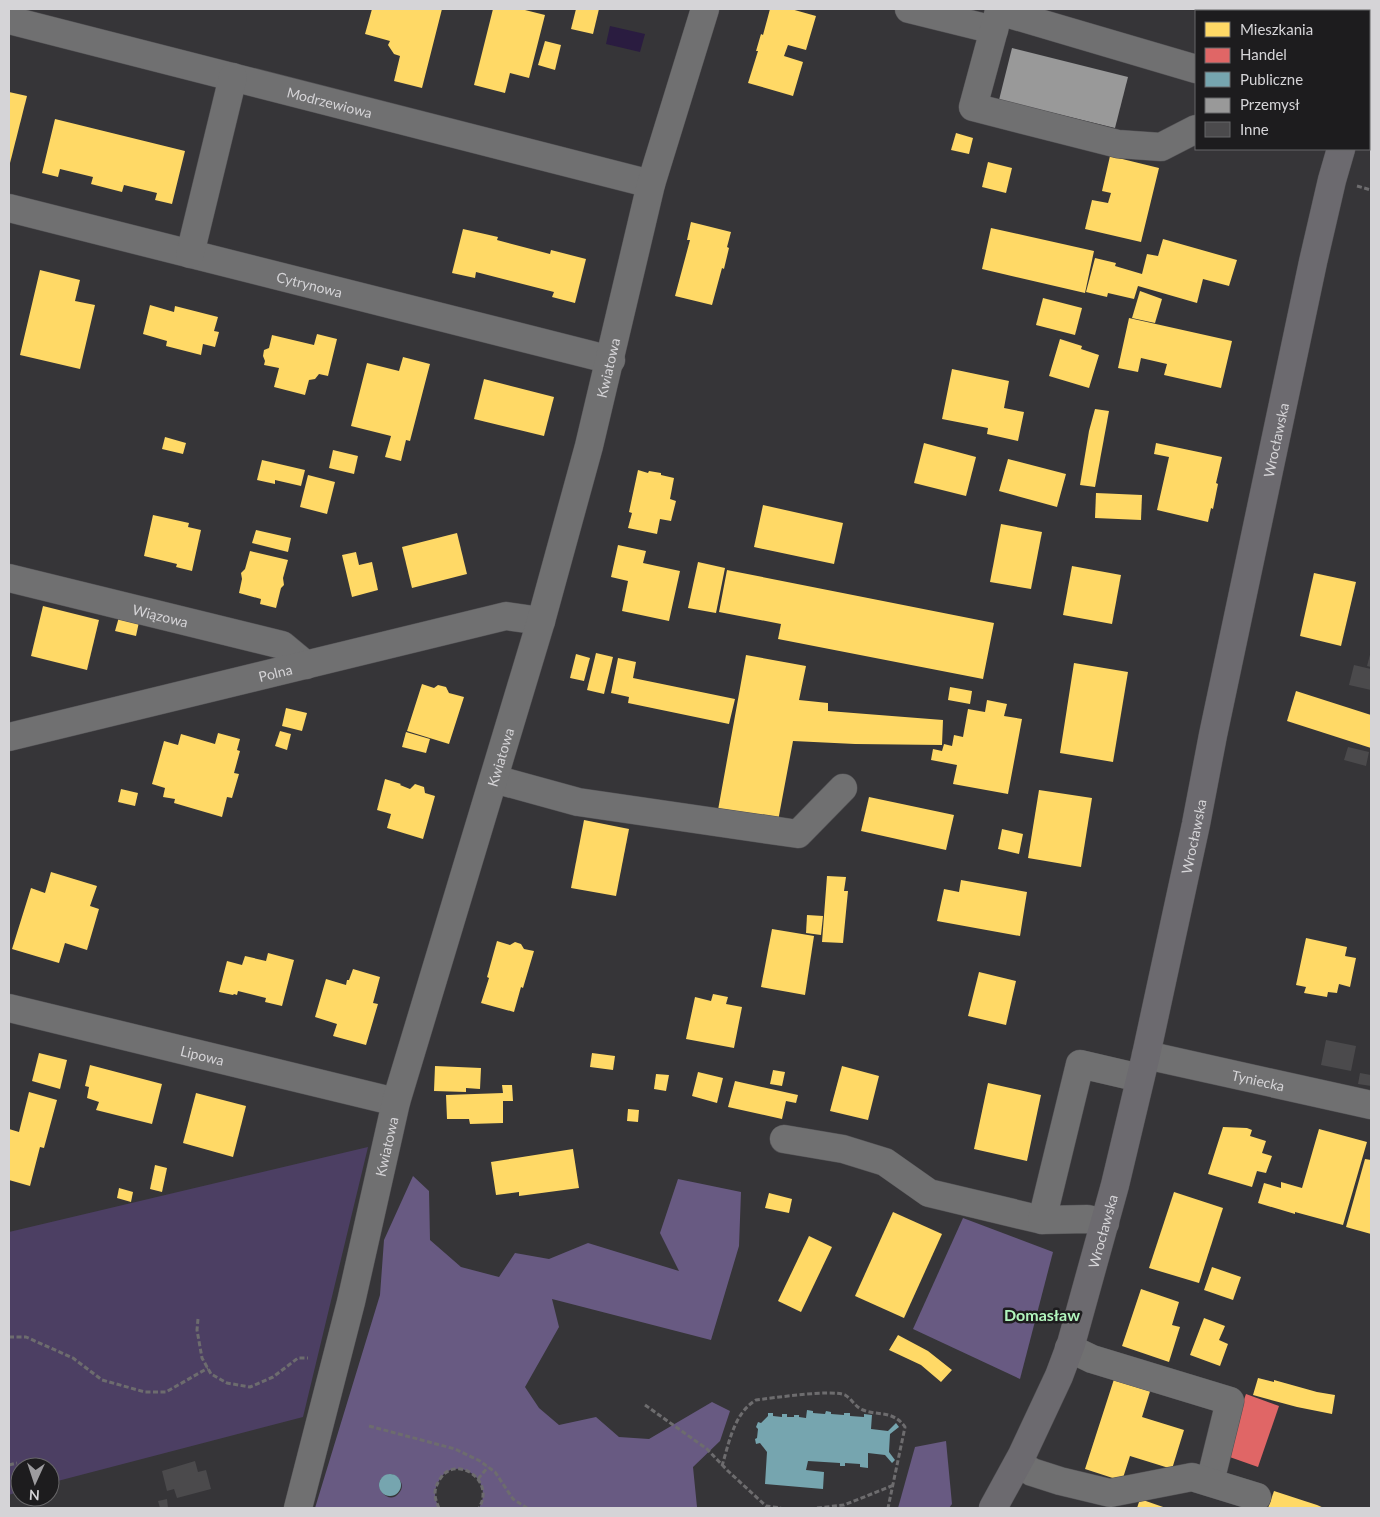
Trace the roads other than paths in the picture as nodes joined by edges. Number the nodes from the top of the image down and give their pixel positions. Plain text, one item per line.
1 (705, 9) edge
2 (909, 9) edge
3 (9, 20) edge
4 (994, 30) junction
5 (1195, 69) edge
6 (233, 77) junction
7 (1195, 129) edge
8 (1340, 150) edge
9 (651, 184) junction
10 (9, 208) edge
11 (190, 254) junction
12 (611, 360) junction
13 (9, 578) edge
14 (541, 621) junction
15 (306, 665) junction
16 (9, 737) edge
17 (494, 779) junction
18 (842, 788) dead end
19 (9, 1008) edge
20 (1143, 1067) junction
21 (396, 1102) junction
22 (1371, 1105) edge
23 (784, 1138) dead end
24 (1042, 1220) junction
25 (1105, 1223) junction
26 (1069, 1348) junction
27 (1018, 1464) junction
28 (1210, 1482) junction
29 (1257, 1497) dead end
30 (298, 1508) edge
31 (993, 1508) edge

1 - 9 street, Kwiatowa
2 - 4 street
3 - 6 street, Modrzewiowa
4 - 5 street
4 - 7 street
6 - 9 street, Modrzewiowa
6 - 11 street
8 - 20 main road, Wrocławska
9 - 12 street, Kwiatowa
10 - 11 street, Cytrynowa
11 - 12 street, Cytrynowa
12 - 14 street, Kwiatowa
13 - 15 street, Wiązowa
14 - 15 street, Polna
14 - 17 street, Kwiatowa
15 - 16 street, Polna
17 - 18 street
17 - 21 street, Kwiatowa
19 - 21 street, Lipowa
20 - 22 street, Tyniecka
20 - 24 street, Tyniecka
20 - 25 main road, Wrocławska
21 - 30 street, Kwiatowa
23 - 24 street
24 - 25 street
25 - 26 main road, Wrocławska
26 - 27 main road, Wrocławska
26 - 28 street
27 - 28 street
27 - 31 main road, Wrocławska
28 - 29 street

